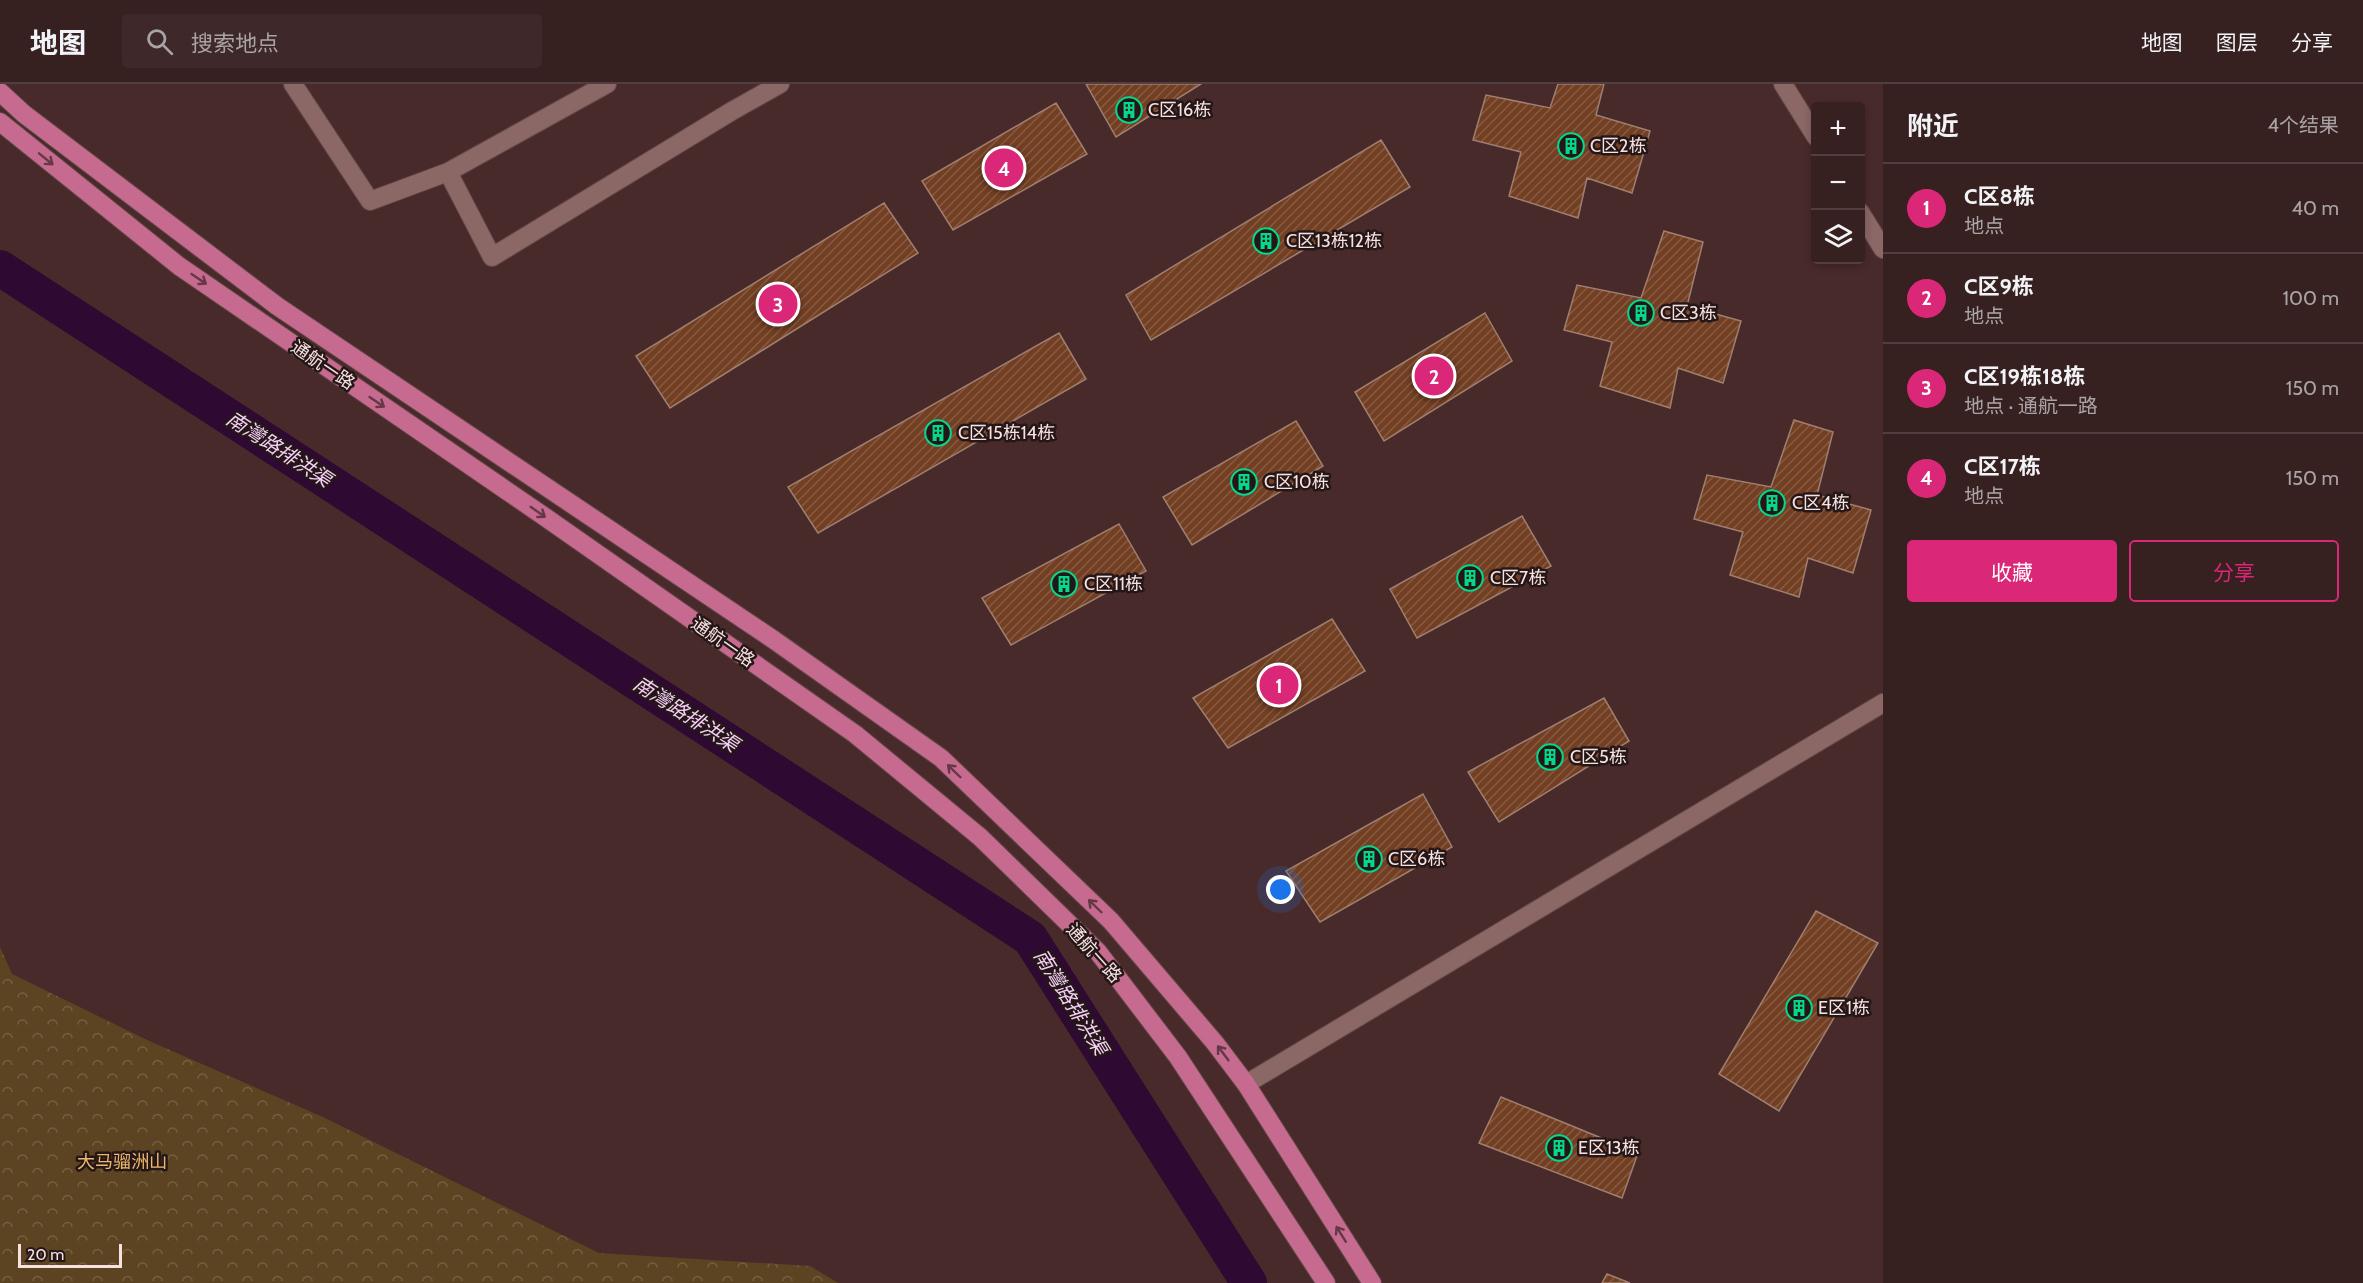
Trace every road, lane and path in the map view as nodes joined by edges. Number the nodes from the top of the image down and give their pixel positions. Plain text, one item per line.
1 (293, 84) edge
2 (607, 84) edge
3 (780, 84) edge
4 (1783, 84) edge
5 (0, 92) edge
6 (0, 122) edge
7 (1811, 130) edge
8 (448, 172) junction
9 (1865, 220) edge
10 (1883, 249) edge
11 (1883, 703) edge
12 (1246, 1084) junction
13 (1326, 1283) edge
14 (1372, 1283) edge

1 - 8 street
2 - 8 street
3 - 8 street
4 - 7 street
12 -> 5 main road
6 -> 13 main road, 通航一路
9 - 10 street
11 - 12 street
14 -> 12 main road

